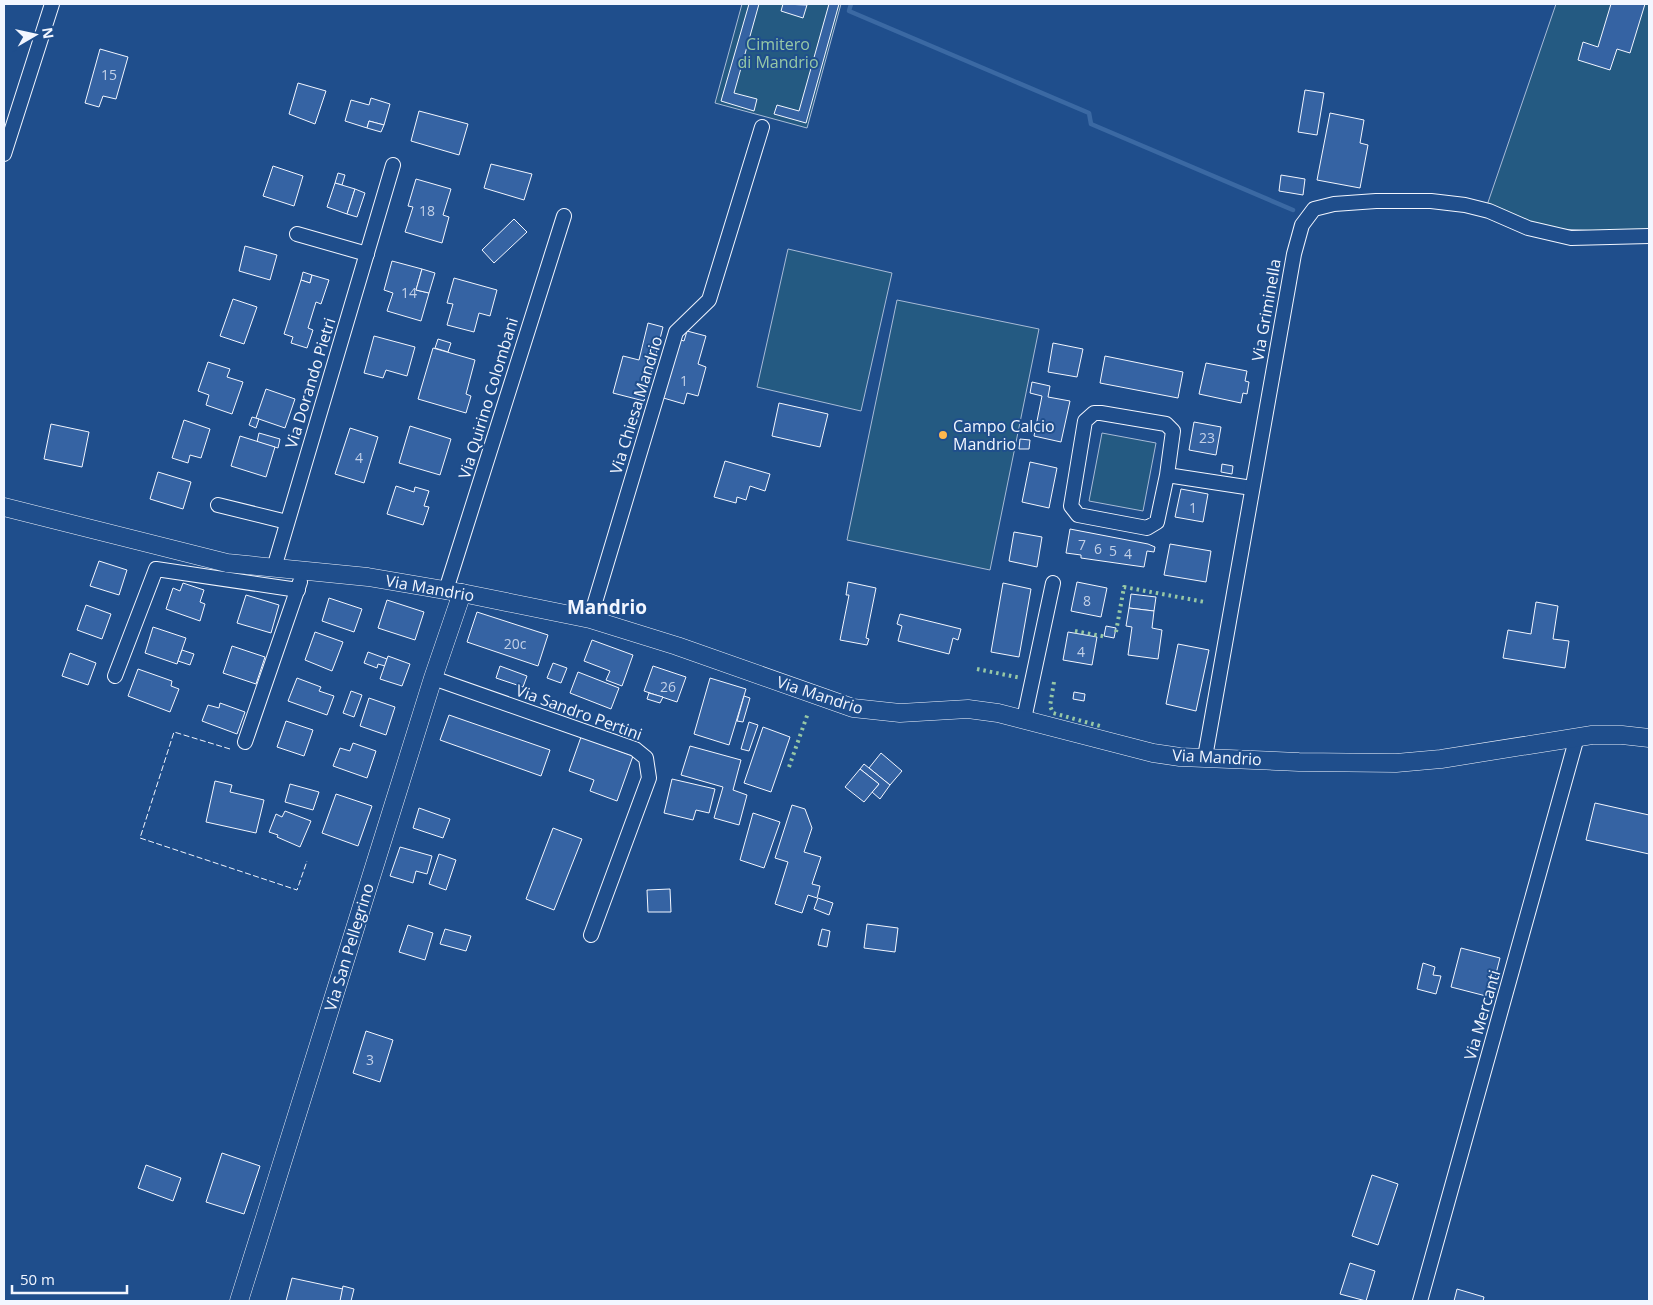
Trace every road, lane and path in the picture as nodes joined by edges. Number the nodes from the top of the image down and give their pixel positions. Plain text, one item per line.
1 (52, 4) edge
2 (762, 127) dead end
3 (4, 154) edge
4 (393, 165) dead end
5 (564, 216) dead end
6 (296, 234) dead end
7 (1649, 236) edge
8 (367, 254) junction
9 (1167, 475) junction
10 (1252, 488) junction
11 (218, 505) dead end
12 (4, 507) edge
13 (287, 522) junction
14 (274, 568) junction
15 (304, 572) junction
16 (1053, 582) dead end
17 (298, 590) junction
18 (454, 592) junction
19 (590, 619) junction
20 (115, 676) dead end
21 (433, 678) junction
22 (1024, 719) junction
23 (1577, 738) junction
24 (1649, 738) edge
25 (245, 742) dead end
26 (1205, 757) junction
27 (591, 935) dead end
28 (239, 1301) edge
29 (1420, 1301) edge

1 - 3 street
2 - 19 street, Via Chiesa Mandrio
4 - 8 street, Via Dorando Pietri
5 - 18 street, Via Quirino Colombani
6 - 8 street
7 - 10 street, Via Griminella
8 - 13 street, Via Dorando Pietri
9 - 9 street
9 - 10 street
10 - 26 street, Via Griminella
11 - 13 street
12 - 14 street, Via Mandrio
13 - 14 street, Via Dorando Pietri
14 - 15 street, Via Mandrio
15 - 17 street
15 - 18 street, Via Mandrio
16 - 22 street
17 - 20 street
17 - 25 street
18 - 19 street, Via Mandrio
18 - 21 street, Via San Pellegrino
19 - 22 street, Via Mandrio
21 - 27 street, Via Sandro Pertini
21 - 28 street, Via San Pellegrino
22 - 26 street, Via Mandrio
23 - 24 street, Via Mandrio
23 - 26 street, Via Mandrio
23 - 29 street, Via Mercanti

